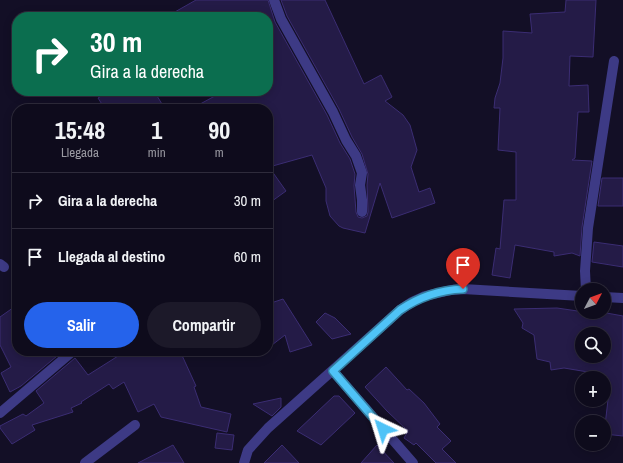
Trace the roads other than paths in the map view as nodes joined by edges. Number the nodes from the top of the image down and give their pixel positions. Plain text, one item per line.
1 (274, 0) edge
2 (614, 61) dead end
3 (362, 212) dead end
4 (586, 283) edge
5 (575, 296) edge
6 (611, 297) edge
7 (623, 298) edge
8 (67, 356) edge
9 (333, 371) junction
10 (0, 413) edge
11 (135, 425) dead end
12 (85, 463) edge
13 (244, 463) edge
14 (413, 463) edge

1 - 3 street
2 - 4 street
5 - 9 street
6 - 7 street
8 - 10 street
9 - 13 street
9 - 14 street
11 - 12 street

